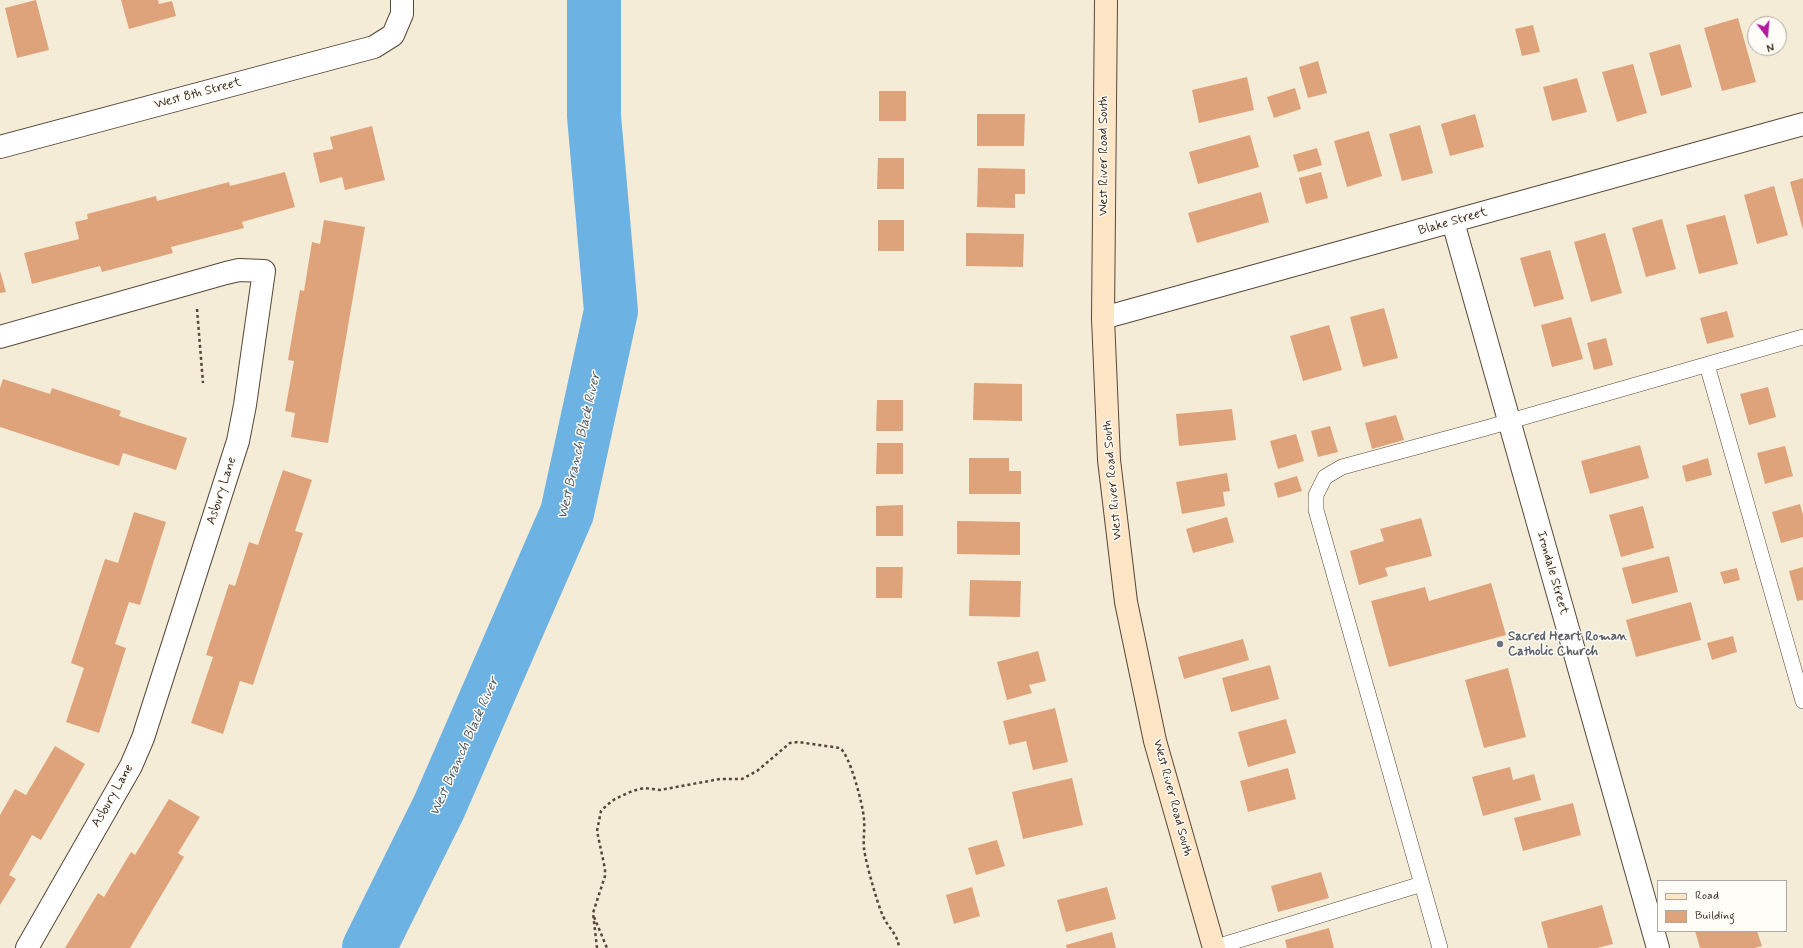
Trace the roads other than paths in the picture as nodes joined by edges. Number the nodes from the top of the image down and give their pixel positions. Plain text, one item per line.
1 (402, 0) edge
2 (1106, 0) edge
3 (1803, 124) edge
4 (0, 147) edge
5 (1453, 222) junction
6 (1103, 318) junction
7 (0, 336) edge
8 (1803, 338) edge
9 (1707, 365) junction
10 (1509, 422) junction
11 (1803, 701) edge
12 (1422, 884) junction
13 (27, 948) edge
14 (1214, 948) edge
15 (1440, 948) edge
16 (1658, 948) edge

1 - 4 street, West 8th Street
2 - 6 main road, West River Road South
3 - 5 street, Blake Street
5 - 6 street, Blake Street
5 - 10 street, Irondale Street
6 - 14 main road, West River Road South
7 - 13 street, Asbury Lane
8 - 9 lane
9 - 10 lane
9 - 11 lane
10 - 12 lane
10 - 16 street, Irondale Street
12 - 14 lane
12 - 15 lane

